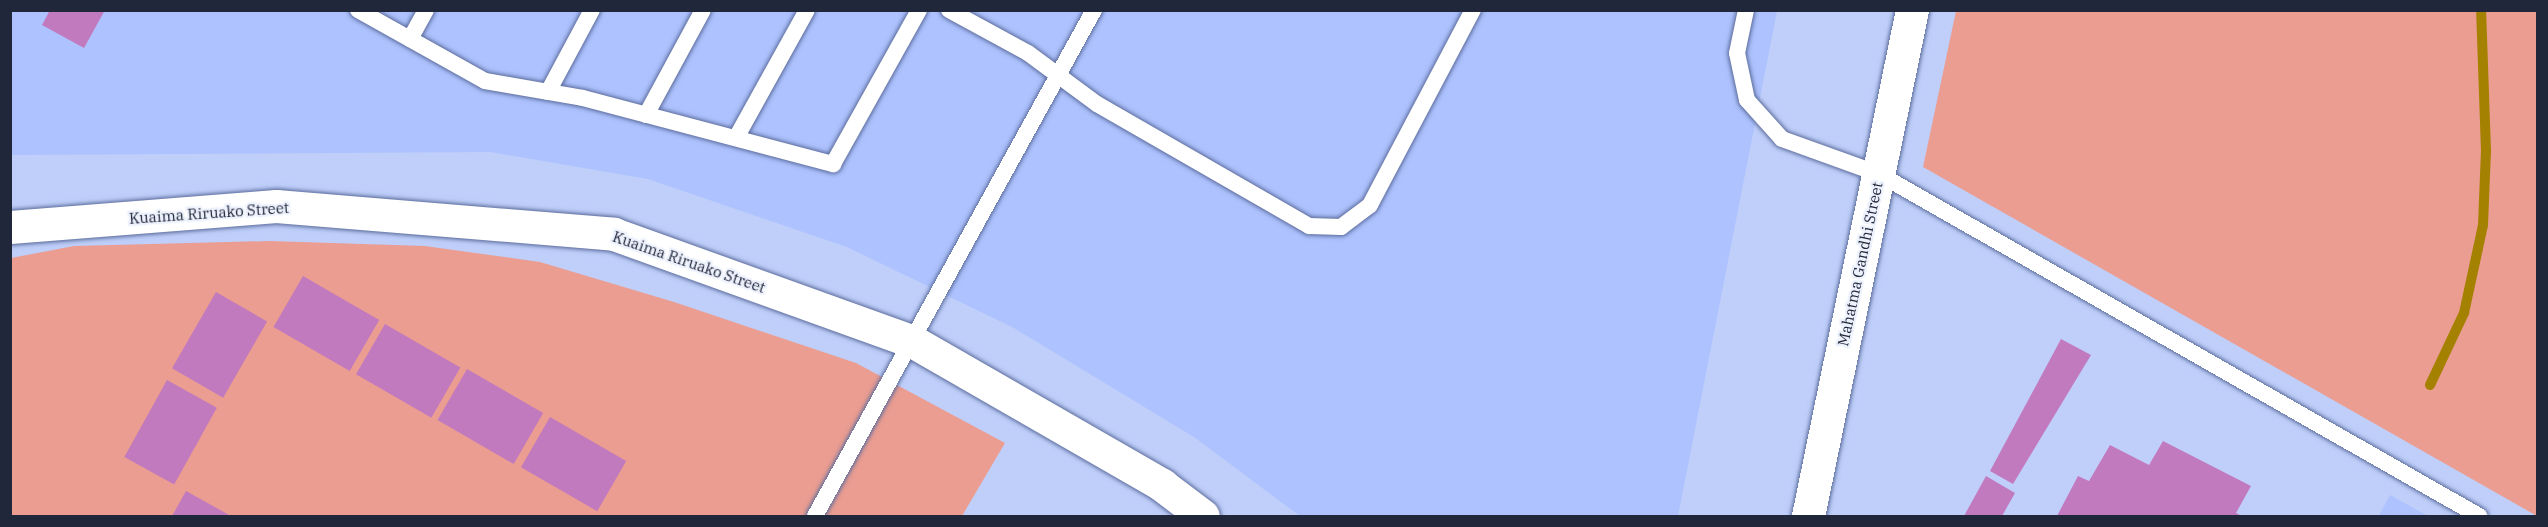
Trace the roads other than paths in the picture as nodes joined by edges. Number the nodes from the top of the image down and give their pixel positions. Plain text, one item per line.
1 (358, 10) edge
2 (426, 10) edge
3 (592, 10) edge
4 (703, 10) edge
5 (807, 10) edge
6 (919, 10) edge
7 (949, 10) edge
8 (1094, 10) edge
9 (1473, 10) edge
10 (1746, 10) edge
11 (1912, 10) edge
12 (410, 39) junction
13 (1057, 75) junction
14 (548, 92) junction
15 (646, 115) junction
16 (736, 138) junction
17 (1879, 174) junction
18 (10, 227) edge
19 (912, 341) junction
20 (815, 516) edge
21 (1203, 516) edge
22 (1808, 516) edge
23 (2479, 516) edge

1 - 12 lane
2 - 12 lane
3 - 14 lane
4 - 15 lane
5 - 16 lane
6 - 16 lane
7 - 13 lane
8 - 13 lane
9 - 13 lane
10 - 17 lane
11 - 17 street, Mahatma Gandhi Street
12 - 14 lane
13 - 19 lane
14 - 15 lane
15 - 16 lane
17 - 22 street, Mahatma Gandhi Street
17 - 23 lane
18 - 19 street, Kuaima Riruako Street
19 - 20 lane
19 - 21 street, Kuaima Riruako Street

